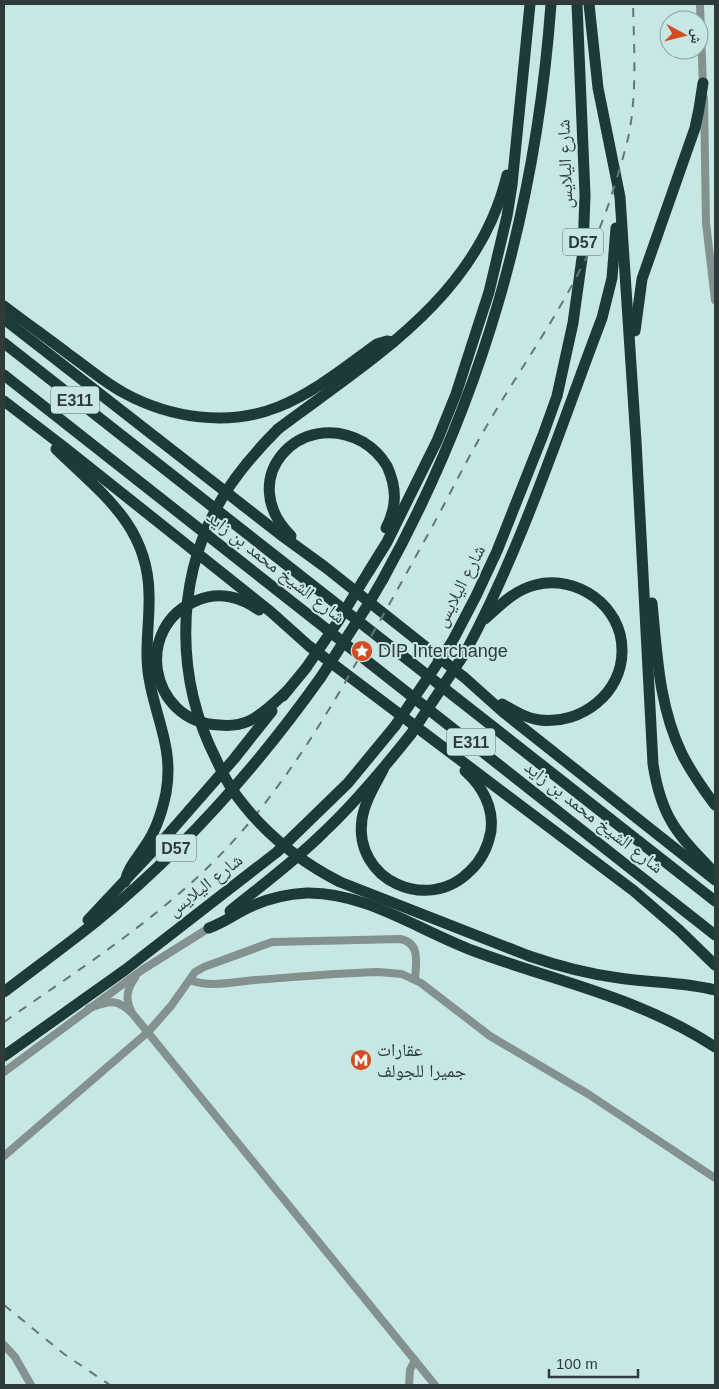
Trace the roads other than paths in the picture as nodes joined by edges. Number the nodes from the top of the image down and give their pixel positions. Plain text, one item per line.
1 (530, 4) edge
2 (551, 4) edge
3 (577, 4) edge
4 (590, 4) edge
5 (700, 4) edge
6 (702, 84) junction
7 (519, 125) junction
8 (612, 162) junction
9 (715, 300) edge
10 (4, 306) edge
11 (4, 319) edge
12 (393, 342) junction
13 (4, 343) edge
14 (630, 352) junction
15 (4, 375) edge
16 (4, 401) edge
17 (40, 430) junction
18 (377, 560) junction
19 (642, 563) junction
20 (325, 567) junction
21 (482, 621) junction
22 (297, 635) junction
23 (465, 678) junction
24 (288, 690) junction
25 (426, 733) junction
26 (383, 770) junction
27 (715, 806) edge
28 (715, 873) edge
29 (715, 880) edge
30 (125, 882) junction
31 (715, 901) edge
32 (209, 928) junction
33 (715, 935) edge
34 (75, 938) junction
35 (715, 965) edge
36 (142, 970) junction
37 (415, 979) junction
38 (190, 980) junction
39 (715, 990) edge
40 (4, 992) edge
41 (89, 1008) junction
42 (132, 1012) junction
43 (148, 1032) junction
44 (715, 1046) edge
45 (4, 1056) edge
46 (4, 1072) edge
47 (4, 1156) edge
48 (715, 1178) edge
49 (4, 1344) edge
50 (415, 1360) junction
51 (31, 1385) edge
52 (409, 1385) edge
53 (436, 1385) edge

1 - 7 highway
2 - 34 highway, شارع اليلايس / D57, bridge
3 - 45 highway, شارع اليلايس / D57, bridge
4 - 8 highway
5 - 6 street
6 - 9 street
6 - 14 highway
7 - 12 highway
7 - 18 highway
8 - 14 highway
8 - 21 highway
10 - 12 highway
11 - 20 highway
12 - 39 highway, bridge
13 - 31 highway, شارع الشيخ محمد بن زايد / E311
14 - 19 highway
15 - 33 highway, شارع الشيخ محمد بن زايد / E311
16 - 17 highway
17 - 22 highway
17 - 30 highway
18 - 20 highway
18 - 24 highway, bridge
19 - 27 highway
19 - 28 highway
20 - 23 highway
21 - 23 highway
21 - 26 highway, bridge
22 - 24 highway
22 - 25 highway
23 - 29 highway
24 - 30 highway
25 - 26 highway
25 - 35 highway
26 - 32 highway
30 - 34 highway
32 - 36 street
32 - 44 highway
34 - 40 highway, شارع اليلايس / D57
36 - 41 street
36 - 42 street
37 - 38 street
37 - 38 street
37 - 48 street
38 - 43 street
41 - 42 street
41 - 46 street
42 - 43 street
43 - 47 street
43 - 50 street
49 - 51 street
50 - 52 street
50 - 53 street

